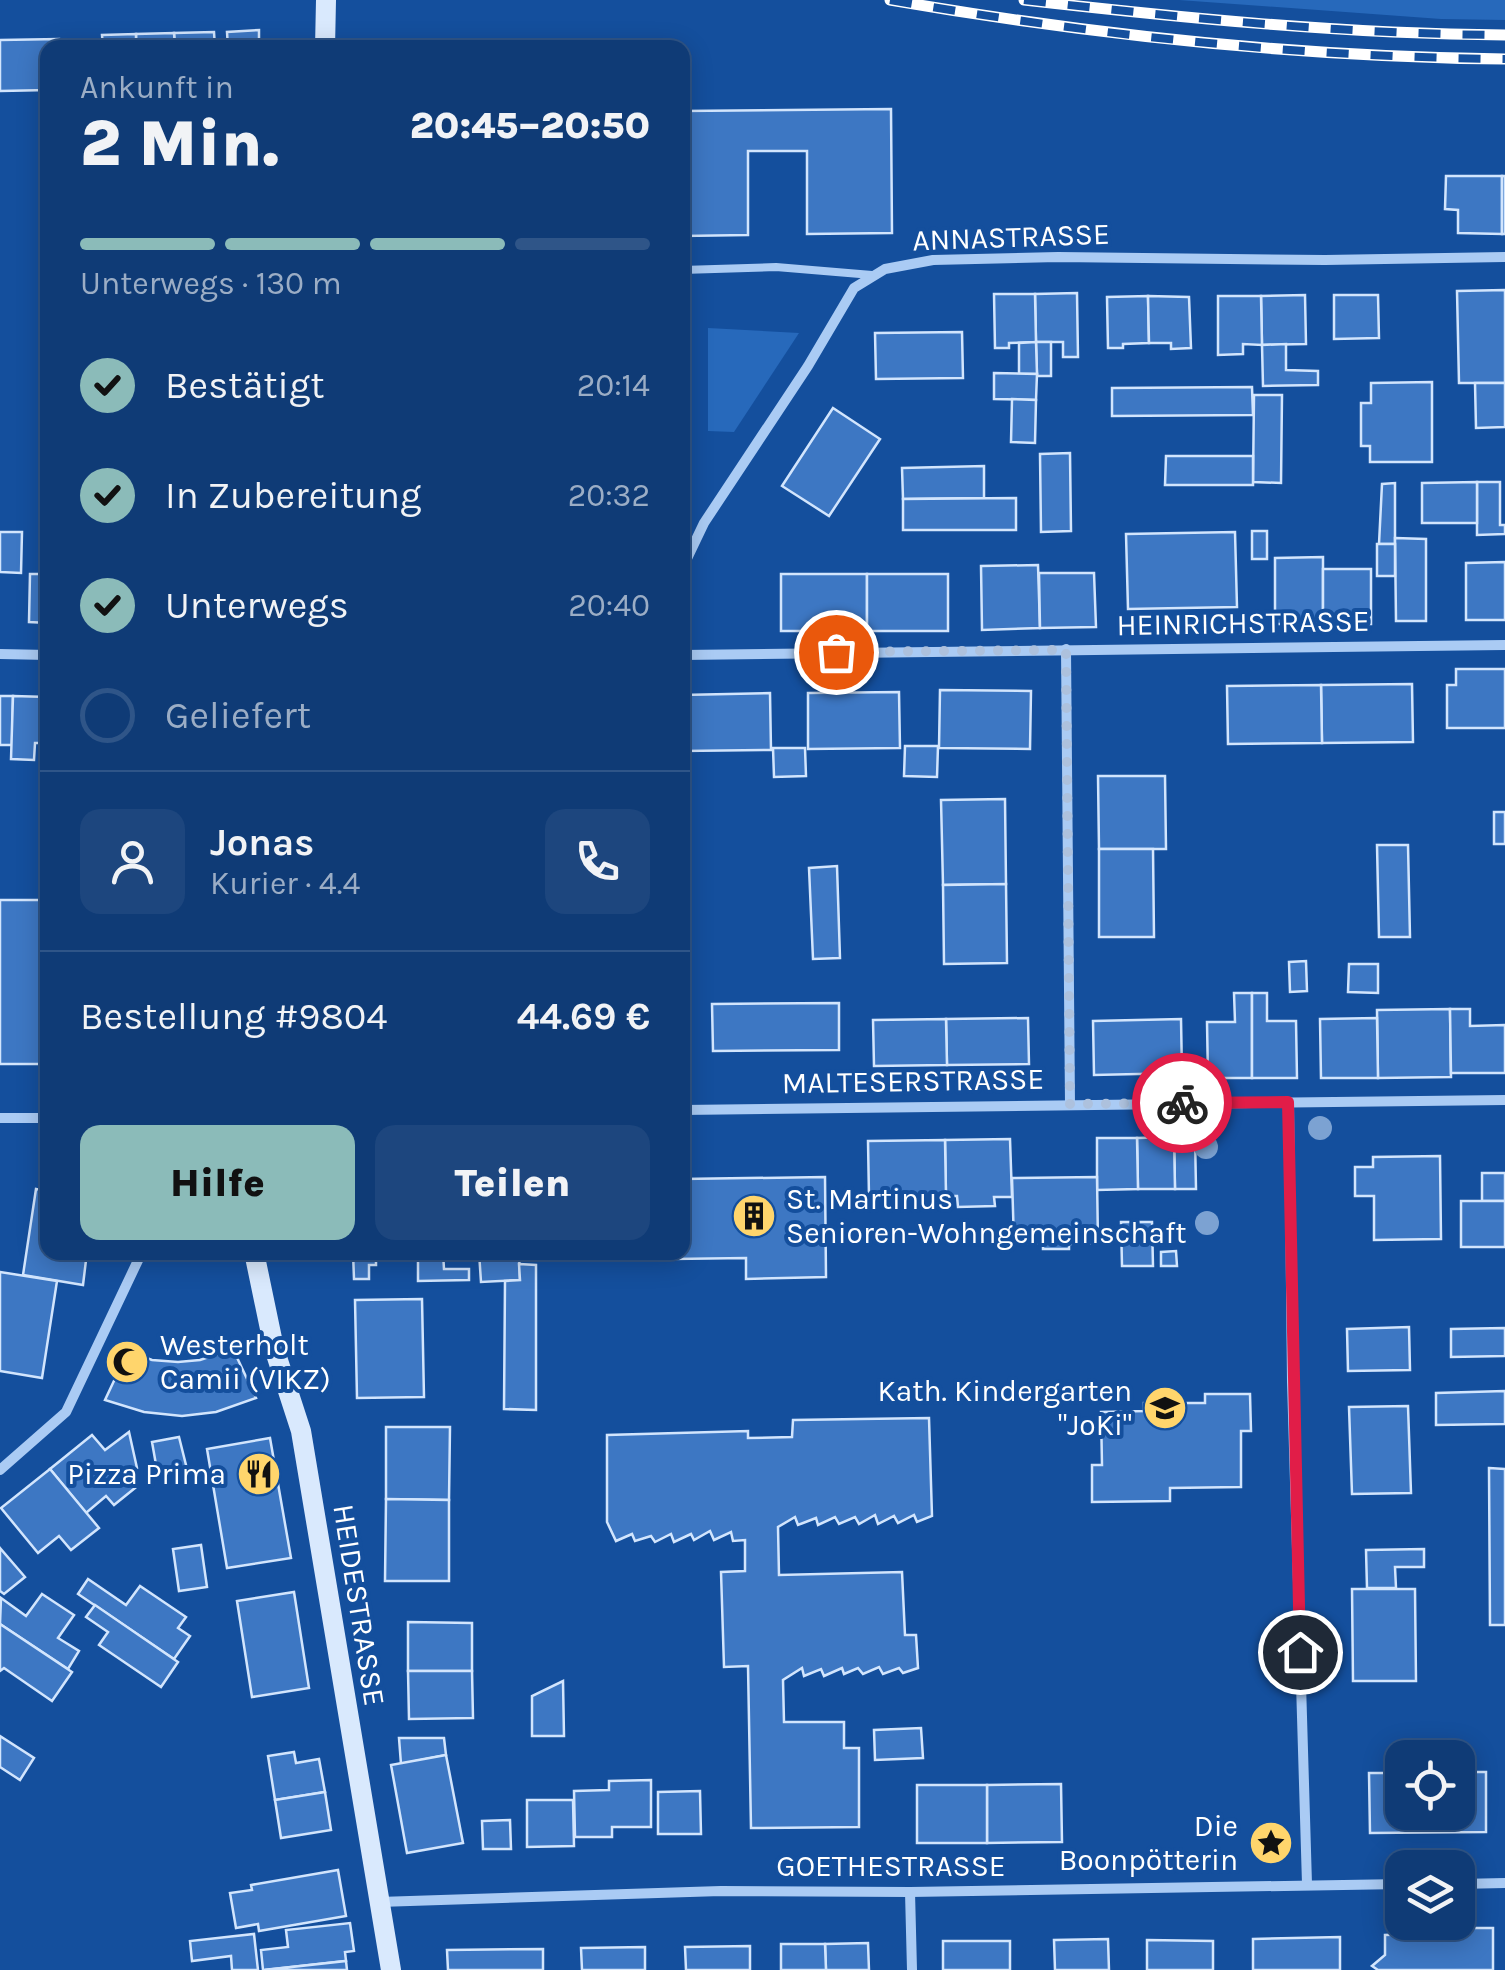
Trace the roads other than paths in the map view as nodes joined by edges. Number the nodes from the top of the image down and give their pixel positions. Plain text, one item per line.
1 (326, 0) edge
2 (325, 40) edge
3 (1505, 257) edge
4 (690, 270) edge
5 (872, 274) junction
6 (690, 552) edge
7 (1505, 645) edge
8 (1066, 650) junction
9 (0, 654) edge
10 (690, 654) edge
11 (40, 655) edge
12 (1505, 1100) edge
13 (1288, 1102) junction
14 (1070, 1104) junction
15 (690, 1110) edge
16 (0, 1118) edge
17 (40, 1118) edge
18 (138, 1260) edge
19 (256, 1260) edge
20 (0, 1470) edge
21 (1505, 1883) edge
22 (1307, 1884) junction
23 (1385, 1884) edge
24 (1475, 1884) edge
25 (910, 1892) junction
26 (379, 1902) junction
27 (391, 1970) edge
28 (912, 1970) edge

1 - 2 main road
3 - 5 street, ANNASTRASSE
4 - 5 lane
5 - 6 street, ANNASTRASSE
7 - 8 street, HEINRICHSTRASSE
8 - 10 street, HEINRICHSTRASSE
8 - 14 street
9 - 11 street
12 - 13 street, MALTESERSTRASSE
13 - 14 street, MALTESERSTRASSE
13 - 22 street
14 - 15 street, MALTESERSTRASSE
16 - 17 street
18 - 20 street
19 - 26 main road, HEIDESTRASSE
21 - 24 street
22 - 23 street, GOETHESTRASSE
22 - 25 street, GOETHESTRASSE
25 - 26 street, GOETHESTRASSE
25 - 28 street
26 - 27 main road, HEIDESTRASSE

